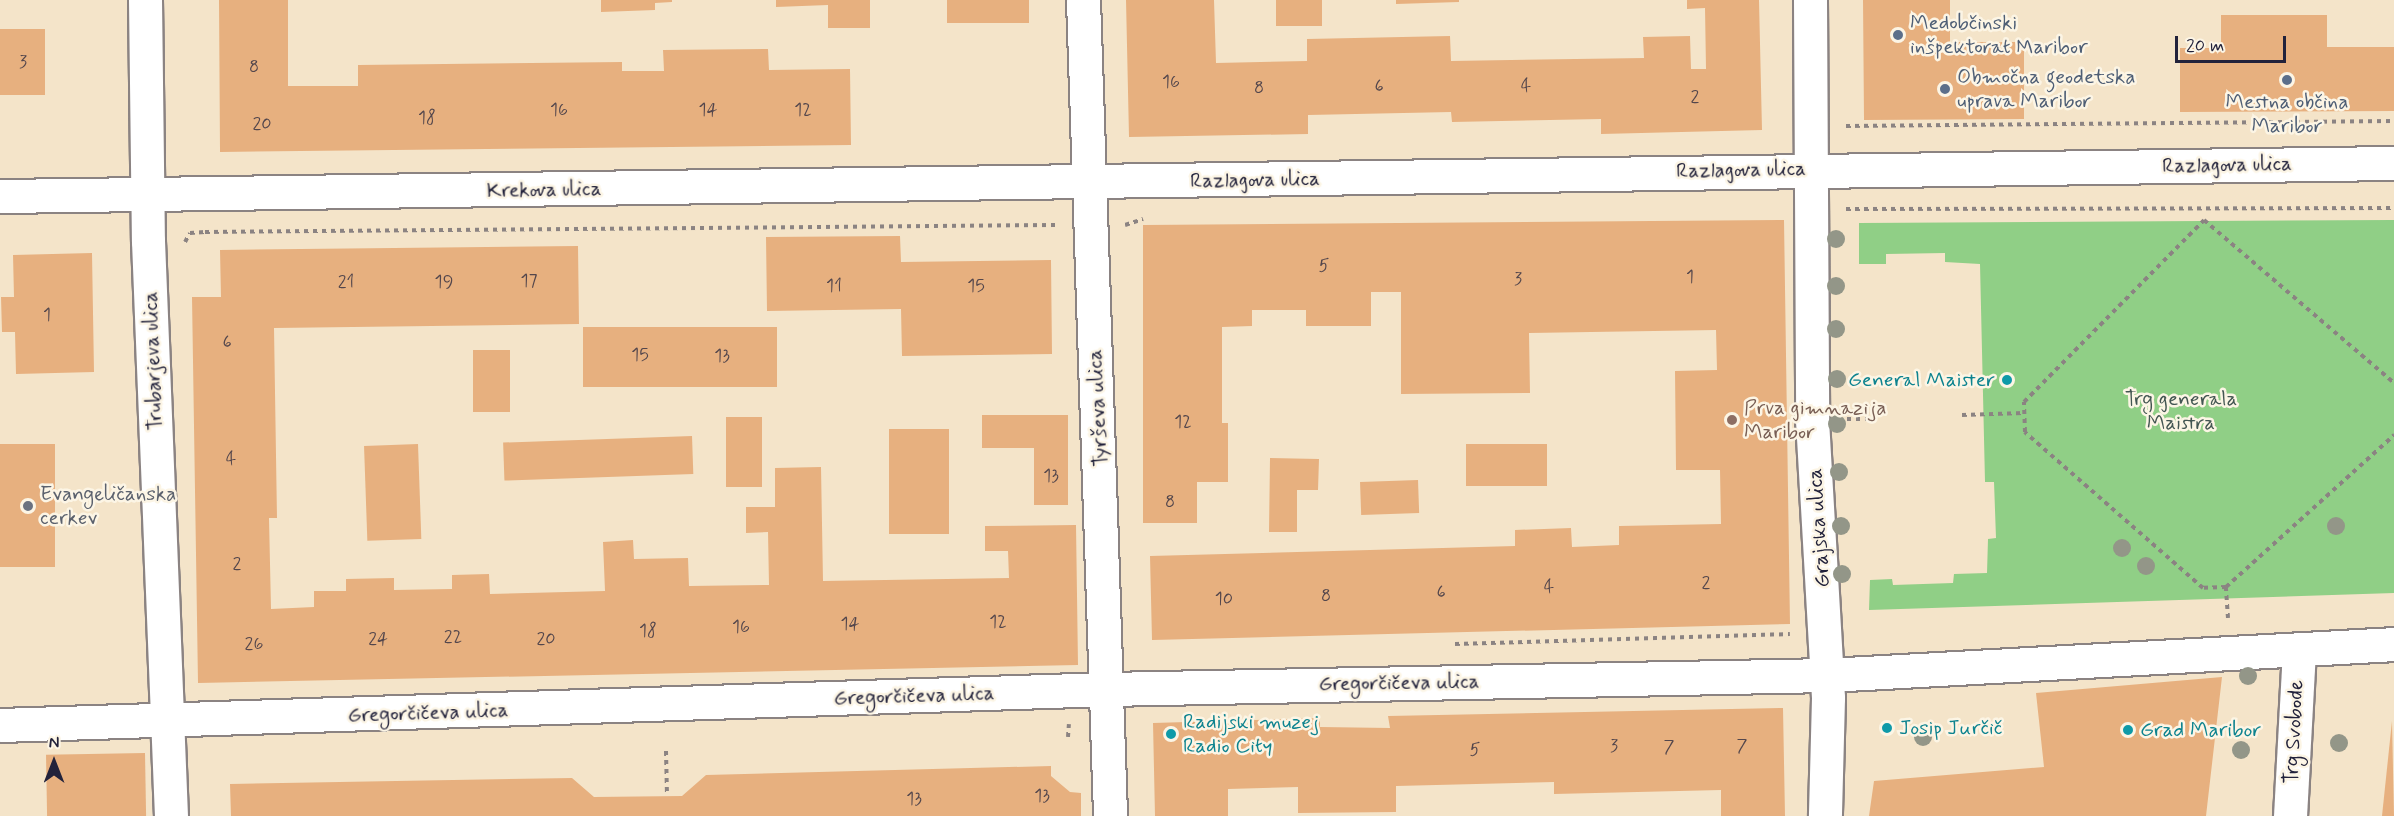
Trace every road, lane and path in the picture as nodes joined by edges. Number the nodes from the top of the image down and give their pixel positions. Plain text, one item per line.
1 (146, 0) edge
2 (1083, 0) edge
3 (1810, 0) edge
4 (2394, 120) edge
5 (1837, 126) dead end
6 (2394, 163) edge
7 (1815, 169) junction
8 (1088, 182) junction
9 (0, 196) edge
10 (148, 196) junction
11 (1809, 204) junction
12 (2394, 208) edge
13 (2204, 210) junction
14 (2204, 220) junction
15 (1051, 226) dead end
16 (185, 242) dead end
17 (2394, 383) edge
18 (2024, 413) junction
19 (1962, 415) dead end
20 (2394, 435) edge
21 (2226, 587) junction
22 (2394, 644) edge
23 (2299, 649) junction
24 (2230, 650) junction
25 (1828, 675) junction
26 (1106, 689) junction
27 (167, 723) junction
28 (0, 725) edge
29 (666, 752) dead end
30 (667, 796) dead end
31 (171, 816) edge
32 (1110, 816) edge
33 (1825, 816) edge
34 (2290, 816) edge

1 - 10 street, Trubarjeva ulica
2 - 8 street, Tyrševa ulica
3 - 7 street, Grajska ulica
4 - 5 path
6 - 7 street, Razlagova ulica
7 - 8 street, Razlagova ulica
7 - 11 street, Grajska ulica
8 - 10 street, Krekova ulica
8 - 26 street, Tyrševa ulica
9 - 10 street, Krekova ulica
10 - 27 street, Trubarjeva ulica
11 - 13 path
11 - 25 street, Grajska ulica
12 - 13 path
13 - 14 path
14 - 17 path
14 - 18 path
15 - 16 path
18 - 19 path
18 - 21 path
20 - 21 path
21 - 24 path
22 - 23 street
23 - 24 street
23 - 34 street, Trg Svobode
24 - 25 street
25 - 26 street, Gregorčičeva ulica
25 - 33 street, Grajska ulica
26 - 27 street, Gregorčičeva ulica
26 - 32 street, Tyrševa ulica
27 - 28 street, Gregorčičeva ulica
27 - 31 street, Trubarjeva ulica
29 - 30 path

